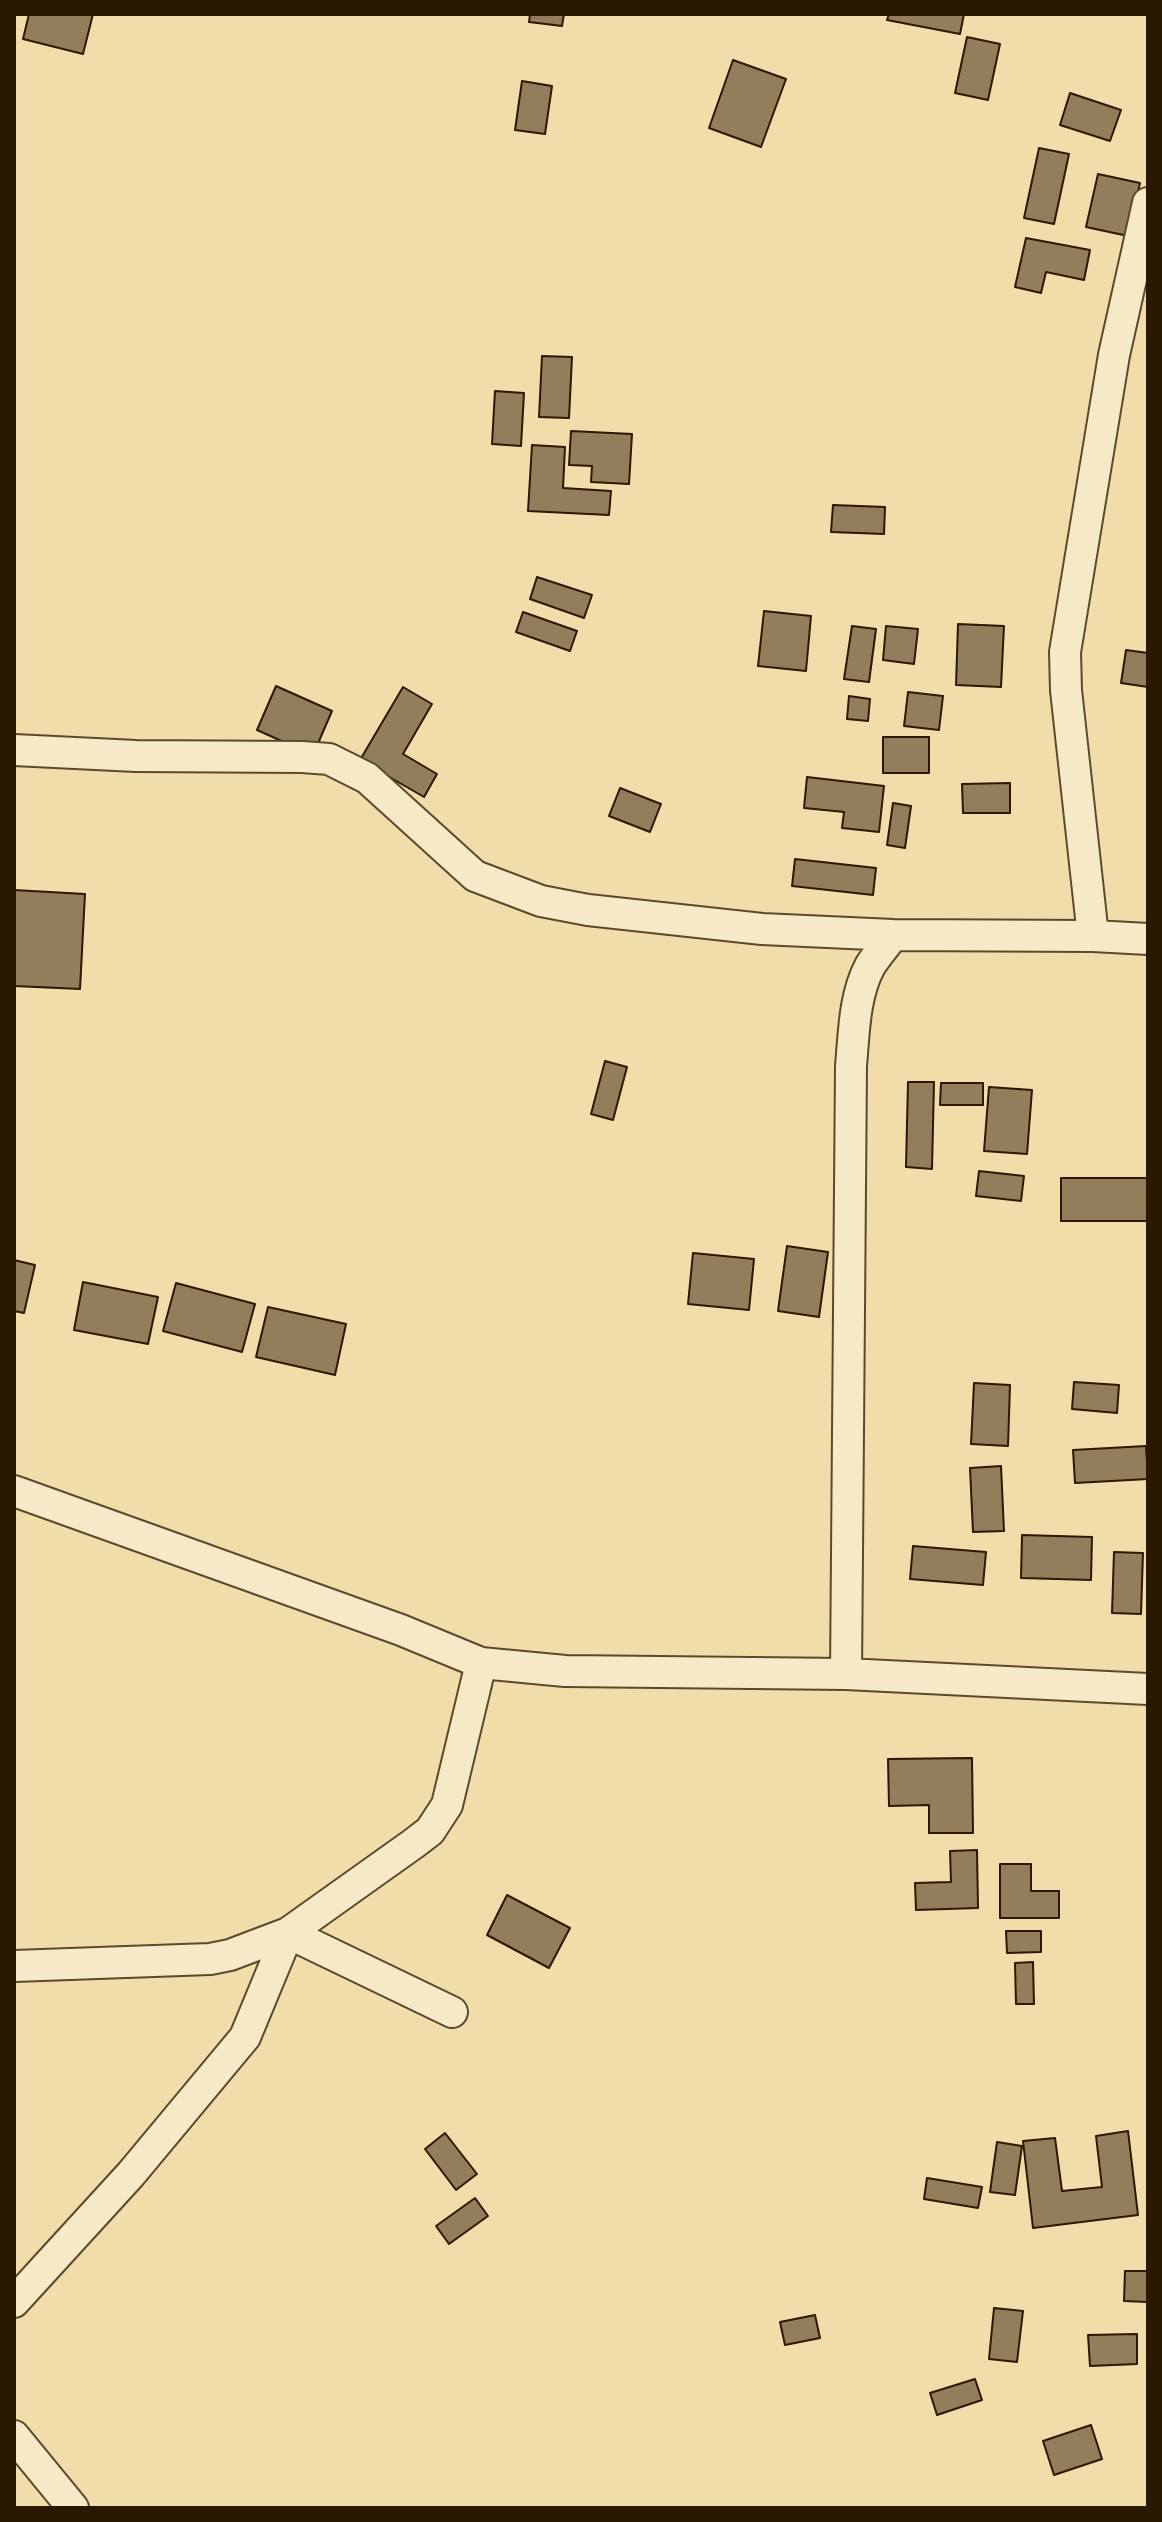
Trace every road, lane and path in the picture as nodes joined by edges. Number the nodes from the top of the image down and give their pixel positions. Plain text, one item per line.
1 (1148, 203) edge
2 (14, 750) edge
3 (893, 935) junction
4 (1093, 936) junction
5 (1148, 939) edge
6 (14, 1491) edge
7 (481, 1663) junction
8 (846, 1674) junction
9 (1148, 1689) edge
10 (288, 1933) junction
11 (14, 1966) edge
12 (452, 2012) dead end
13 (14, 2302) edge
14 (14, 2436) edge
15 (73, 2508) edge

1 - 4 street
2 - 3 street
3 - 4 street
3 - 8 street
4 - 5 street
6 - 7 street
7 - 8 street
7 - 10 street
8 - 9 street
10 - 11 street
10 - 12 street
10 - 13 street
14 - 15 street

